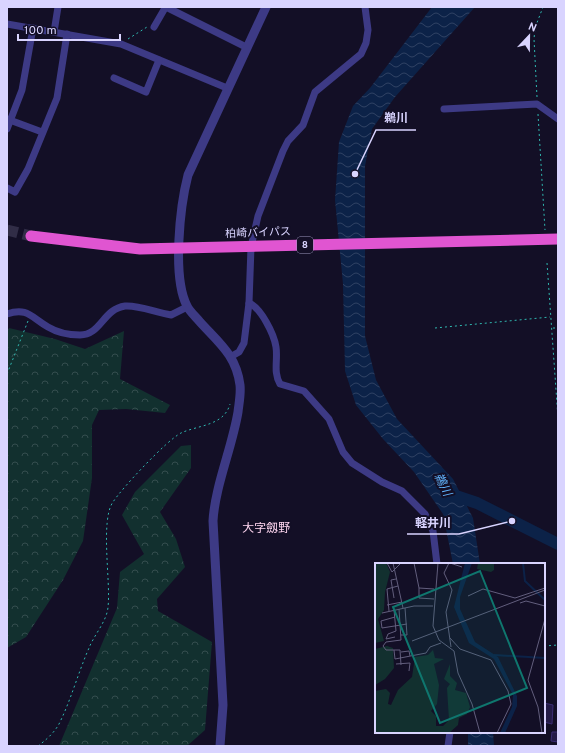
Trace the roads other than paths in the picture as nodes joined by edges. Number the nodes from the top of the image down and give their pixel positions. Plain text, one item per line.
1 (58, 7) edge
2 (266, 7) edge
3 (365, 7) edge
4 (165, 8) edge
5 (7, 24) edge
6 (154, 27) dead end
7 (33, 28) junction
8 (54, 32) junction
9 (67, 34) junction
10 (246, 48) junction
11 (160, 60) junction
12 (114, 78) dead end
13 (227, 88) junction
14 (444, 109) dead end
15 (9, 119) edge
16 (558, 119) edge
17 (7, 129) edge
18 (42, 132) junction
19 (7, 188) edge
20 (31, 236) tunnel mouth
21 (558, 240) edge
22 (179, 249) junction
23 (249, 304) junction
24 (187, 307) junction
25 (7, 314) edge
26 (232, 356) junction
27 (437, 563) edge
28 (450, 733) edge
29 (220, 746) edge
30 (448, 746) edge

1 - 8 street
2 - 10 street
3 - 23 street
4 - 6 street
4 - 10 street
5 - 7 street
7 - 8 street
7 - 15 street
8 - 9 street
9 - 11 street
9 - 18 street
10 - 13 street
11 - 12 street
11 - 13 street
13 - 22 street
14 - 16 street
15 - 17 street
15 - 18 street
18 - 19 street
20 - 22 highway, 柏崎バイパス / 8
21 - 22 highway, 柏崎バイパス / 8
22 - 24 street
23 - 26 street
23 - 27 street
24 - 25 street
24 - 26 street
26 - 29 street
28 - 30 street

